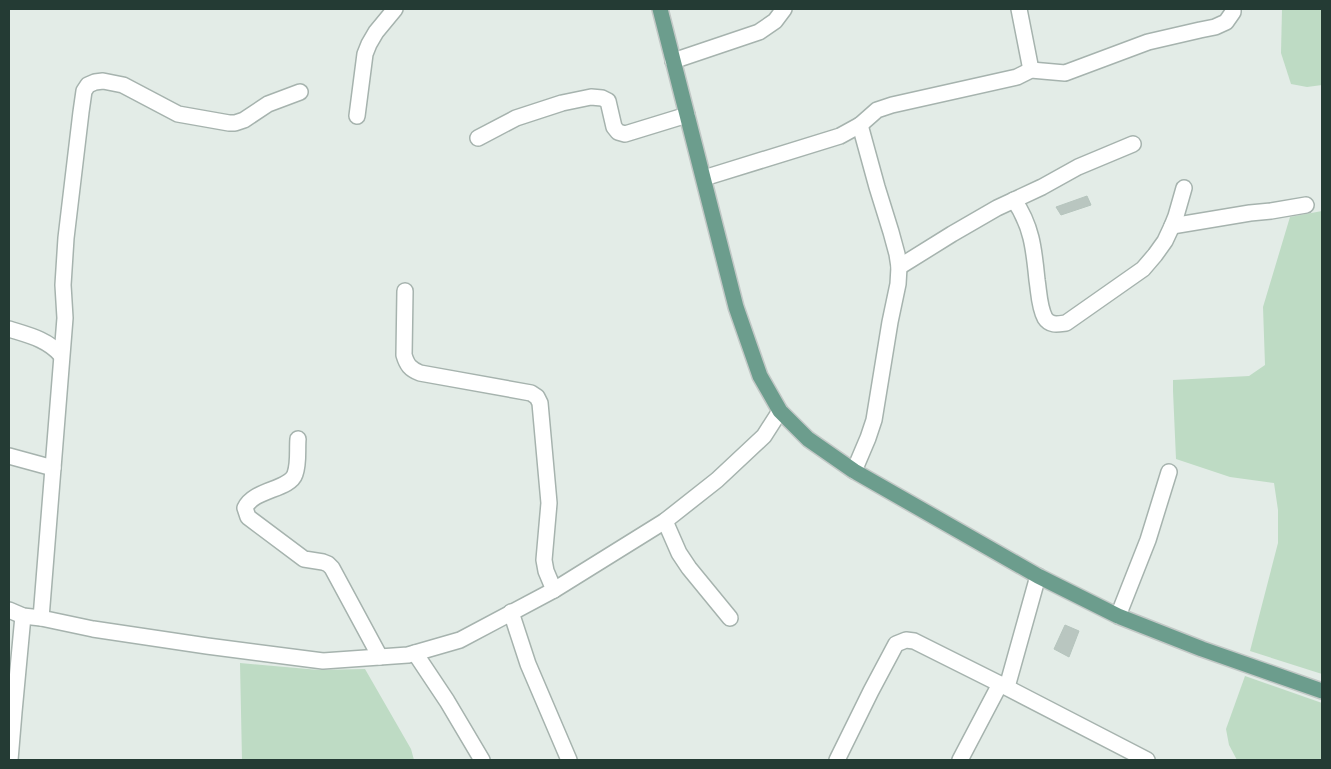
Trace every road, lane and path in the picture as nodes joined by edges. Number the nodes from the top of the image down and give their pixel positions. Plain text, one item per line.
1 (395, 9) edge
2 (660, 9) edge
3 (784, 9) edge
4 (1019, 9) edge
5 (1233, 9) edge
6 (673, 61) junction
7 (1031, 70) junction
8 (300, 92) dead end
9 (687, 114) junction
10 (357, 116) dead end
11 (860, 125) junction
12 (478, 138) dead end
13 (1133, 144) dead end
14 (704, 178) junction
15 (1184, 188) dead end
16 (1014, 200) junction
17 (1306, 206) dead end
18 (1172, 226) junction
19 (899, 267) junction
20 (405, 292) dead end
21 (9, 329) edge
22 (61, 355) junction
23 (780, 411) junction
24 (298, 438) dead end
25 (9, 456) edge
26 (53, 468) junction
27 (854, 471) junction
28 (1169, 472) dead end
29 (665, 521) junction
30 (1038, 576) junction
31 (554, 590) junction
32 (9, 610) edge
33 (511, 612) junction
34 (23, 616) junction
35 (1118, 616) junction
36 (41, 618) junction
37 (730, 618) dead end
38 (415, 653) junction
39 (380, 657) junction
40 (1003, 686) junction
41 (1322, 690) edge
42 (10, 760) edge
43 (482, 760) edge
44 (569, 760) edge
45 (836, 760) edge
46 (960, 760) edge
47 (1147, 760) edge

1 - 10 street
2 - 6 main road
3 - 6 street
4 - 7 street
5 - 7 street
6 - 9 main road
7 - 11 street
8 - 22 street
9 - 12 street
9 - 14 main road
11 - 14 street
11 - 19 street
13 - 16 street
14 - 23 main road
15 - 18 street
16 - 18 street
16 - 19 street
17 - 18 street
19 - 27 street
20 - 31 street
21 - 22 street
22 - 26 street
23 - 27 main road
23 - 29 street
24 - 39 street
25 - 26 street
26 - 36 street
27 - 30 main road
28 - 35 street
29 - 31 street
29 - 37 street
30 - 35 main road
30 - 40 street
31 - 33 street
32 - 34 street
33 - 38 street
33 - 44 street
34 - 36 street
34 - 42 street
35 - 41 main road
36 - 39 street
38 - 39 street
38 - 43 street
40 - 45 street
40 - 46 street
40 - 47 street

